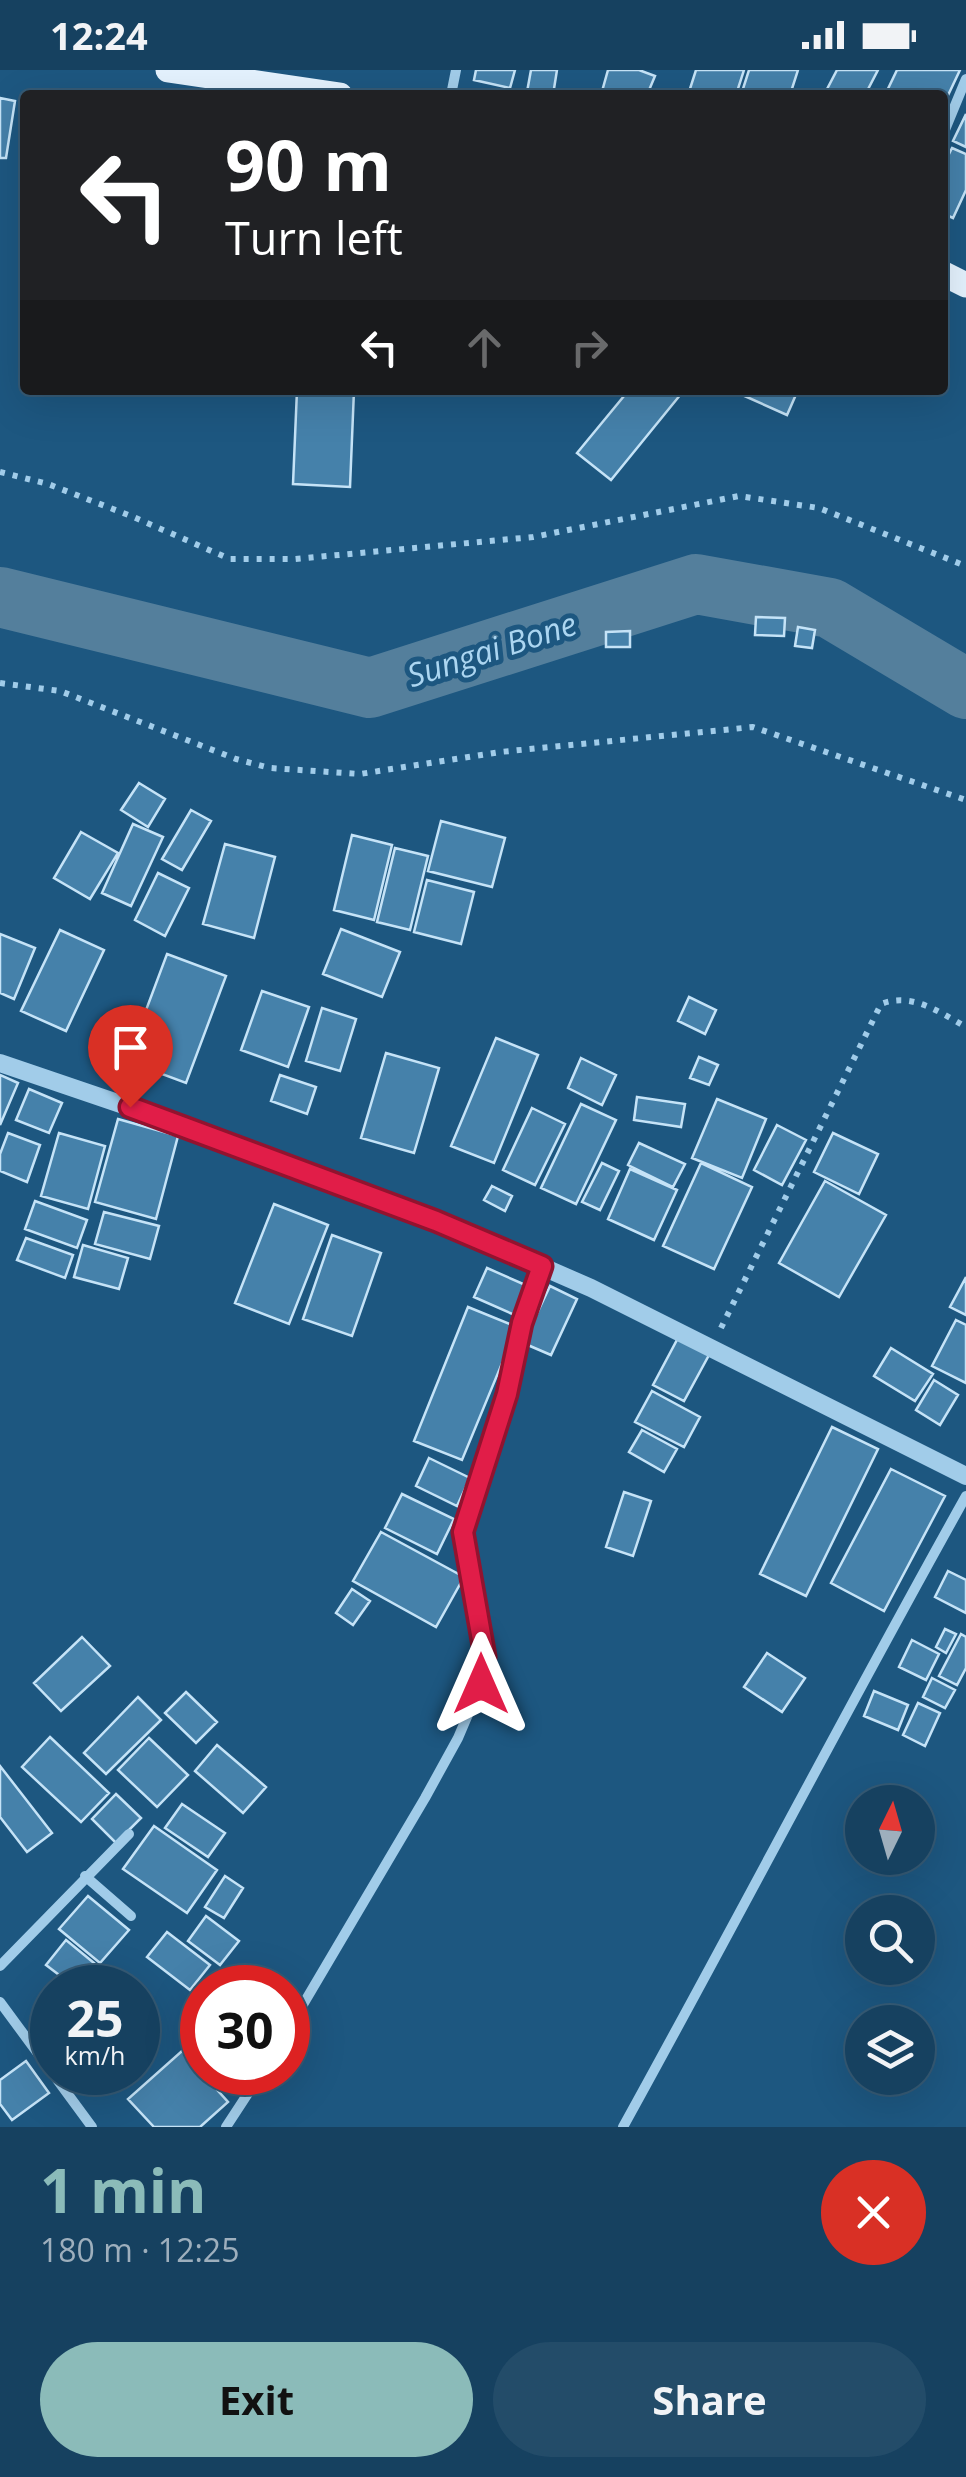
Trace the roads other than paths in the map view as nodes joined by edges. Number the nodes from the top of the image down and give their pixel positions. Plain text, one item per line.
1 (168, 70) edge
2 (966, 79) edge
3 (286, 90) edge
4 (948, 122) edge
5 (0, 1063) edge
6 (542, 1266) junction
7 (966, 1476) edge
8 (966, 1496) edge
9 (129, 1834) dead end
10 (86, 1876) junction
11 (131, 1916) dead end
12 (0, 1966) edge
13 (310, 1993) edge
14 (0, 2002) edge
15 (247, 2095) edge
16 (92, 2127) edge
17 (226, 2127) edge
18 (624, 2127) edge

1 - 3 main road
2 - 4 street
5 - 6 street
6 - 7 street
6 - 13 street
8 - 18 street
9 - 10 street
10 - 11 street
10 - 12 street
14 - 16 street
15 - 17 street

